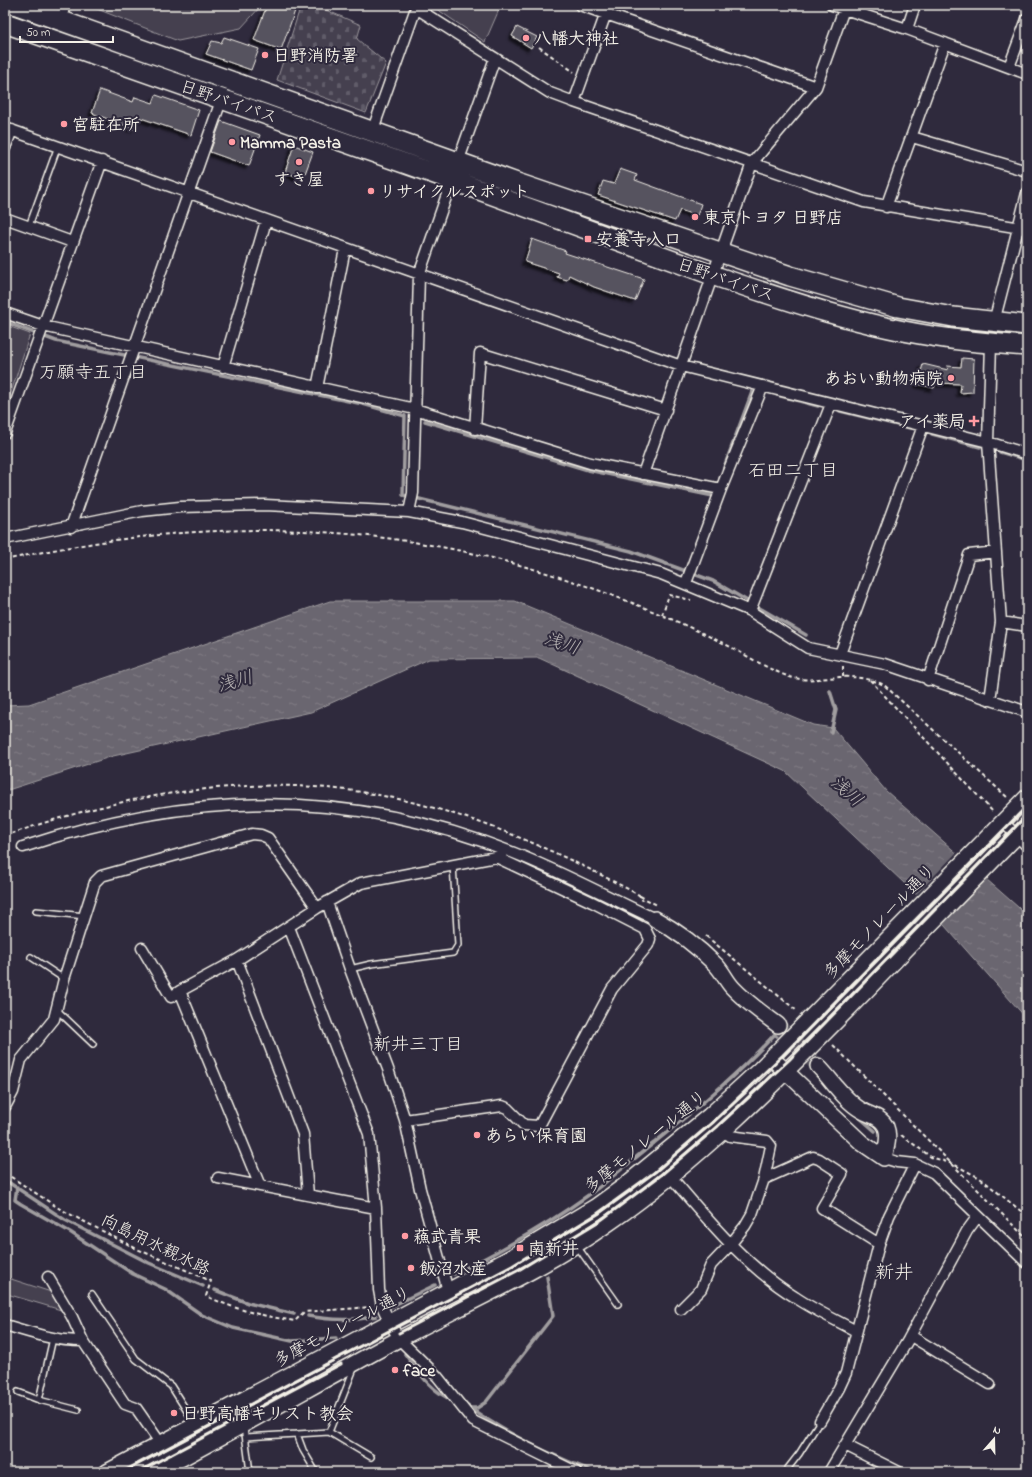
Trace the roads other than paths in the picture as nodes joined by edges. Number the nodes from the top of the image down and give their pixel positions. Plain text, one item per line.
1 (17, 5) edge
2 (580, 5) edge
3 (609, 5) edge
4 (832, 5) edge
5 (915, 5) edge
6 (844, 9) junction
7 (63, 13) edge
8 (605, 15) junction
9 (1027, 19) edge
10 (5, 23) edge
11 (907, 29) junction
12 (945, 43) junction
13 (495, 58) junction
14 (1009, 67) junction
15 (1027, 74) edge
16 (816, 87) junction
17 (222, 98) junction
18 (574, 102) junction
19 (8, 129) edge
20 (372, 132) junction
21 (912, 137) junction
22 (58, 146) junction
23 (5, 148) edge
24 (102, 161) junction
25 (752, 163) junction
26 (455, 171) junction
27 (1027, 172) edge
28 (188, 192) junction
29 (1027, 193) edge
30 (886, 207) junction
31 (5, 218) edge
32 (266, 221) junction
33 (29, 226) junction
34 (1022, 229) edge
35 (72, 242) junction
36 (345, 249) junction
37 (720, 252) junction
38 (419, 274) junction
39 (712, 275) junction
40 (5, 313) edge
41 (994, 322) junction
42 (1027, 325) edge
43 (43, 326) junction
44 (991, 344) junction
45 (1027, 346) edge
46 (134, 347) junction
47 (681, 366) junction
48 (223, 367) junction
49 (762, 386) junction
50 (317, 388) junction
51 (831, 404) junction
52 (415, 409) junction
53 (666, 410) junction
54 (923, 426) junction
55 (475, 429) junction
56 (5, 433) edge
57 (988, 442) junction
58 (1027, 454) edge
59 (642, 474) junction
60 (721, 489) junction
61 (410, 508) junction
62 (71, 526) junction
63 (5, 539) edge
64 (996, 552) junction
65 (687, 581) junction
66 (750, 610) junction
67 (1001, 622) junction
68 (1027, 626) edge
69 (840, 654) junction
70 (928, 680) junction
71 (990, 700) junction
72 (1027, 712) edge
73 (1027, 797) edge
74 (1001, 824) junction
75 (1021, 837) edge
76 (23, 846) dead end
77 (515, 853) junction
78 (496, 857) junction
79 (453, 865) junction
80 (327, 902) junction
81 (317, 908) junction
82 (36, 910) dead end
83 (85, 916) junction
84 (655, 919) joint
85 (289, 927) junction
86 (142, 948) dead end
87 (31, 957) dead end
88 (237, 960) junction
89 (350, 969) junction
90 (64, 979) junction
91 (180, 991) junction
92 (56, 1010) junction
93 (778, 1025) tunnel mouth
94 (93, 1044) dead end
95 (771, 1058) junction
96 (818, 1066) tunnel mouth
97 (785, 1071) junction
98 (5, 1107) edge
99 (405, 1120) junction
100 (724, 1130) junction
101 (884, 1158) junction
102 (915, 1164) junction
103 (670, 1177) junction
104 (218, 1178) dead end
105 (764, 1179) junction
106 (260, 1186) junction
107 (308, 1196) junction
108 (376, 1208) junction
109 (978, 1216) junction
110 (879, 1244) junction
111 (576, 1245) junction
112 (730, 1245) junction
113 (1027, 1263) edge
114 (48, 1277) dead end
115 (448, 1291) junction
116 (92, 1294) dead end
117 (618, 1304) dead end
118 (681, 1309) dead end
119 (390, 1323) junction
120 (5, 1325) edge
121 (856, 1331) junction
122 (911, 1336) junction
123 (53, 1338) junction
124 (399, 1340) junction
125 (83, 1341) junction
126 (356, 1364) junction
127 (990, 1384) dead end
128 (18, 1392) dead end
129 (39, 1400) junction
130 (78, 1410) dead end
131 (820, 1421) joint
132 (196, 1426) junction
133 (245, 1431) junction
134 (329, 1432) junction
135 (297, 1434) junction
136 (845, 1445) junction
137 (154, 1448) junction
138 (371, 1458) dead end
139 (160, 1471) edge
140 (108, 1472) edge
141 (250, 1472) edge
142 (316, 1472) edge
143 (576, 1472) edge
144 (786, 1472) edge
145 (828, 1472) edge
146 (899, 1472) edge

1 - 7 highway, 日野バイパス
2 - 8 street
3 - 8 street
4 - 6 street
5 - 11 street
6 - 11 street
6 - 16 street
7 - 20 highway, 日野バイパス
8 - 16 street
8 - 18 street
9 - 14 street
10 - 17 highway, 日野バイパス
11 - 12 street
12 - 14 street
12 - 21 street
13 - 18 street
13 - 20 street
13 - 26 street
14 - 15 street
16 - 25 street
17 - 26 highway, 日野バイパス
17 - 28 street
18 - 25 street
19 - 22 street
19 - 23 street
20 - 26 highway, 日野バイパス
21 - 27 street
21 - 30 street
22 - 24 street
22 - 33 lane
24 - 28 street
24 - 35 street
25 - 30 street
25 - 37 street
26 - 37 highway, 日野バイパス
26 - 38 street
26 - 39 highway, 日野バイパス
28 - 32 street
28 - 46 street
29 - 34 street
30 - 34 street
31 - 33 street
32 - 36 street
32 - 48 street
33 - 35 street
34 - 41 street
35 - 43 street
36 - 38 street
36 - 50 street
37 - 39 street
37 - 41 highway, 日野バイパス
38 - 47 street
38 - 52 street
39 - 44 highway, 日野バイパス
39 - 47 street
40 - 43 street
41 - 42 highway, 日野バイパス
43 - 46 street
43 - 56 street
44 - 45 highway, 日野バイパス
44 - 57 street
46 - 48 street
46 - 62 street
47 - 49 street
47 - 53 street
48 - 50 street
49 - 51 street
49 - 60 street
50 - 52 street
51 - 54 street
51 - 66 street
52 - 55 street
52 - 61 street
53 - 55 street
53 - 59 street
54 - 57 street
54 - 69 street
55 - 59 street
57 - 58 street
57 - 64 street
59 - 60 street
60 - 65 street
61 - 62 street
61 - 65 street
62 - 63 street
64 - 67 street
64 - 70 street
65 - 66 street
66 - 69 street
67 - 68 street
67 - 71 street
69 - 70 street
70 - 71 street
71 - 72 street
73 - 74 main road, 多摩モノレール通り
74 - 75 street
74 - 95 main road, 多摩モノレール通り
75 - 97 main road
76 - 77 street
77 - 78 street
77 - 84 street
78 - 79 street
78 - 99 street
79 - 80 street
79 - 89 lane
80 - 81 street
80 - 89 street
81 - 83 street
81 - 85 street
82 - 83 lane
83 - 90 street
84 - 93 main road
85 - 88 street
85 - 108 street
86 - 91 street
87 - 90 lane
88 - 91 street
88 - 107 street
89 - 99 street
90 - 92 street
91 - 106 street
92 - 94 lane
92 - 98 street
95 - 97 main road
95 - 115 main road, 多摩モノレール通り
96 - 101 main road
97 - 100 main road
97 - 101 main road
99 - 115 street
100 - 103 main road
100 - 105 street
101 - 102 street
102 - 109 street
102 - 110 street
103 - 111 main road
103 - 112 street
104 - 106 street
105 - 110 street
105 - 112 street
106 - 107 street
107 - 108 street
108 - 119 street
109 - 113 street
109 - 122 street
110 - 121 street
111 - 117 lane
111 - 124 main road
112 - 118 street
112 - 121 street
114 - 125 street
115 - 119 main road, 多摩モノレール通り
116 - 132 lane
119 - 124 street
119 - 132 main road, 多摩モノレール通り
120 - 123 street
121 - 131 street
122 - 127 street
122 - 136 street
123 - 125 street
123 - 129 lane
124 - 126 main road
124 - 143 street
125 - 137 street
126 - 133 main road
126 - 134 lane
128 - 129 lane
129 - 130 lane
131 - 144 lane
132 - 137 main road, 多摩モノレール通り
133 - 135 lane
133 - 139 main road
133 - 141 lane
134 - 135 lane
134 - 138 lane
135 - 142 lane
136 - 145 street
136 - 146 street
137 - 139 main road
137 - 140 main road, 多摩モノレール通り

